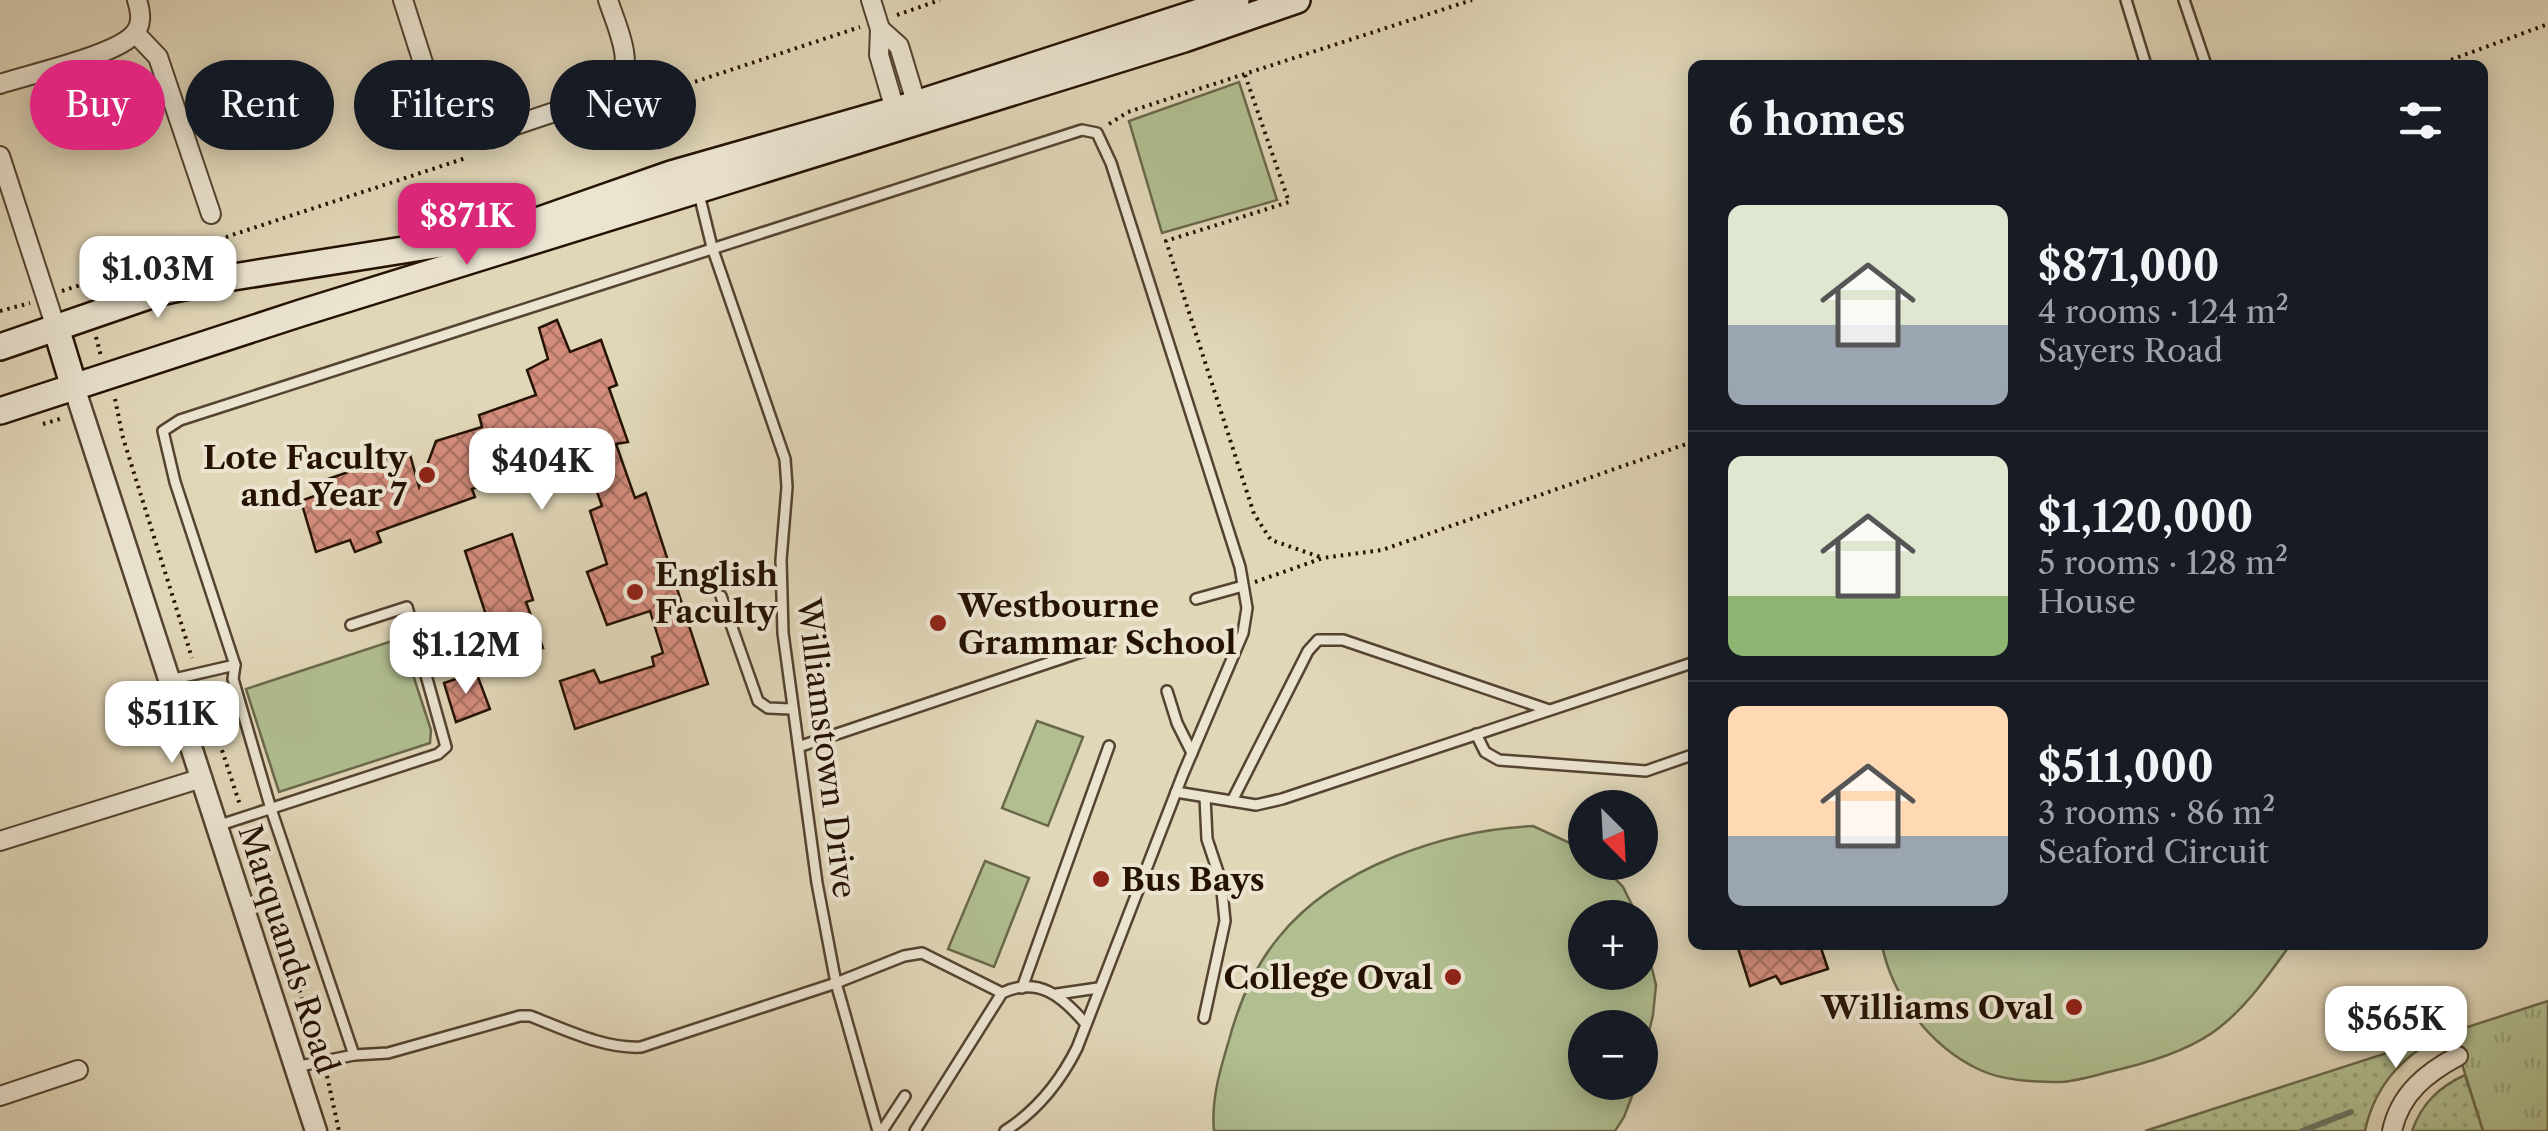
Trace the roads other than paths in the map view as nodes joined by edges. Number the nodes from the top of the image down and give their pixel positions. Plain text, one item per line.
1 (137, 0) edge
2 (403, 0) edge
3 (608, 0) edge
4 (871, 0) edge
5 (1236, 0) edge
6 (1296, 0) edge
7 (2126, 0) edge
8 (2184, 0) edge
9 (1206, 13) edge
10 (136, 34) junction
11 (2144, 60) edge
12 (2204, 60) edge
13 (0, 84) edge
14 (908, 115) junction
15 (0, 156) edge
16 (698, 188) junction
17 (212, 214) dead end
18 (511, 230) junction
19 (712, 248) junction
20 (56, 328) junction
21 (0, 347) edge
22 (74, 387) junction
23 (0, 411) edge
24 (1243, 586) junction
25 (721, 596) dead end
26 (1196, 598) dead end
27 (350, 625) dead end
28 (1111, 642) dead end
29 (1688, 664) edge
30 (235, 665) junction
31 (170, 680) junction
32 (1167, 691) dead end
33 (791, 709) junction
34 (1550, 710) junction
35 (1476, 734) junction
36 (801, 746) junction
37 (1110, 746) dead end
38 (1192, 753) junction
39 (1688, 756) edge
40 (202, 778) junction
41 (1176, 792) junction
42 (1205, 797) junction
43 (1232, 801) junction
44 (270, 809) junction
45 (217, 826) junction
46 (0, 841) edge
47 (836, 983) junction
48 (1022, 988) junction
49 (1098, 988) junction
50 (1002, 993) junction
51 (1058, 994) junction
52 (1204, 1018) dead end
53 (1086, 1022) junction
54 (354, 1056) junction
55 (2458, 1056) dead end
56 (295, 1067) junction
57 (78, 1070) dead end
58 (0, 1096) edge
59 (905, 1096) dead end
60 (316, 1131) edge
61 (880, 1131) edge
62 (915, 1131) edge
63 (1005, 1131) edge
64 (2392, 1131) edge

1 - 10 street
2 - 3 street
4 - 14 street
5 - 9 main road
6 - 9 main road
7 - 11 lane
8 - 12 lane
9 - 14 main road
10 - 13 street
10 - 17 street
14 - 16 main road
14 - 18 main road
15 - 20 street
16 - 18 main road
16 - 19 lane, Williamstown Drive
16 - 22 main road
18 - 20 main road
19 - 24 lane
19 - 30 lane
19 - 33 lane, Williamstown Drive
20 - 21 main road
20 - 22 main road
22 - 23 main road
22 - 31 street, Marquands Road
24 - 26 lane
24 - 38 lane
25 - 33 lane
27 - 44 lane
28 - 36 lane
29 - 34 lane
30 - 31 lane
30 - 44 lane
31 - 40 street, Marquands Road
32 - 38 lane
33 - 36 lane, Williamstown Drive
34 - 35 lane
34 - 43 lane
35 - 39 lane
35 - 43 lane
36 - 47 lane, Williamstown Drive
37 - 48 lane
38 - 41 lane
40 - 45 street, Marquands Road
40 - 46 street
41 - 42 lane
41 - 49 lane
42 - 43 lane
42 - 52 lane
44 - 45 lane
44 - 54 lane
45 - 56 street, Marquands Road
47 - 50 lane
47 - 54 lane
47 - 61 lane, Williamstown Drive
48 - 50 lane
48 - 51 lane
49 - 51 lane
49 - 53 lane
50 - 62 lane
51 - 53 lane
53 - 63 lane
54 - 56 lane
55 - 64 street
56 - 60 street, Marquands Road
57 - 58 street
59 - 61 lane

